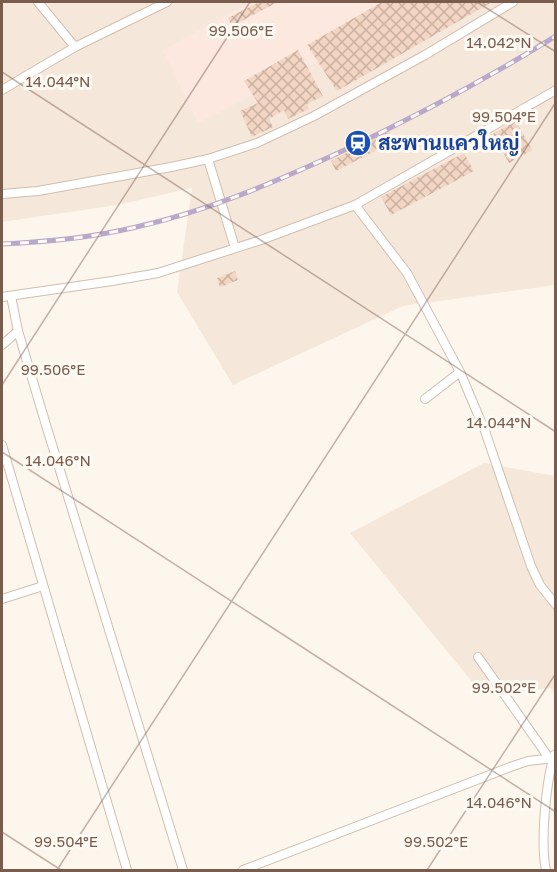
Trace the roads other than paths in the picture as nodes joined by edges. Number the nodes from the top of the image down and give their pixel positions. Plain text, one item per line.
1 (38, 2) edge
2 (167, 2) edge
3 (513, 2) edge
4 (75, 46) junction
5 (2, 90) edge
6 (555, 90) edge
7 (208, 159) junction
8 (2, 194) edge
9 (355, 205) junction
10 (235, 248) junction
11 (6, 297) edge
12 (18, 331) junction
13 (2, 345) edge
14 (460, 372) junction
15 (425, 399) dead end
16 (2, 445) edge
17 (43, 586) junction
18 (2, 599) edge
19 (555, 605) edge
20 (478, 657) dead end
21 (553, 756) edge
22 (127, 870) edge
23 (183, 870) edge
24 (243, 870) edge
25 (546, 870) edge

1 - 4 street
2 - 4 street
3 - 7 street
4 - 5 street
6 - 9 street
7 - 8 street
7 - 10 street
9 - 10 street
9 - 14 street
10 - 11 street
11 - 12 street
12 - 13 street
12 - 23 street
14 - 15 street
14 - 19 street
16 - 17 street
17 - 18 street
17 - 22 street
20 - 21 street
21 - 24 street
21 - 25 street

